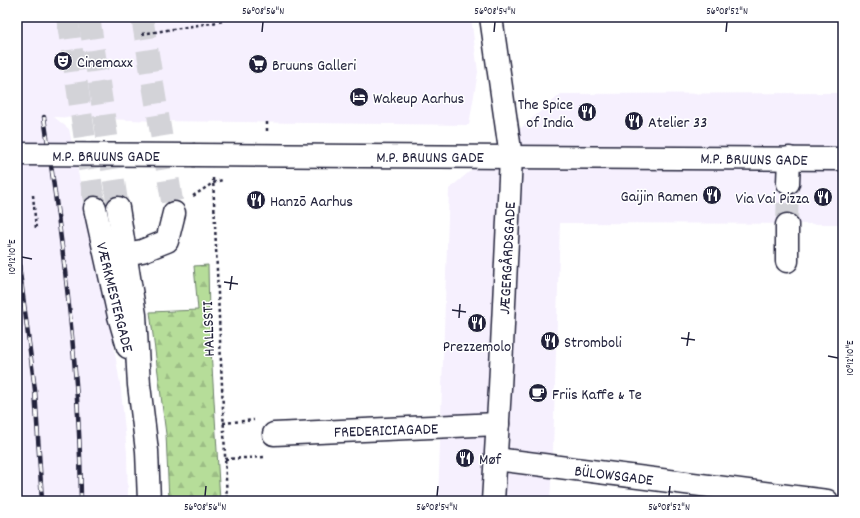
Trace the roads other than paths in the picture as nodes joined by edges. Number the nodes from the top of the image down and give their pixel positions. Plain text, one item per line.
1 (491, 17) edge
2 (17, 154) edge
3 (511, 156) junction
4 (789, 158) junction
5 (843, 159) edge
6 (788, 183) tunnel mouth
7 (95, 208) tunnel mouth
8 (118, 208) tunnel mouth
9 (174, 213) tunnel mouth
10 (787, 225) tunnel mouth
11 (125, 254) junction
12 (786, 261) dead end
13 (139, 385) junction
14 (498, 424) junction
15 (274, 434) dead end
16 (496, 459) junction
17 (149, 501) edge
18 (493, 501) edge
19 (827, 501) edge

1 - 3 street, JÆGERGÅRDSGADE
2 - 3 street, M.P. BRUUNS GADE, bridge
3 - 4 street, M.P. BRUUNS GADE
3 - 14 street, JÆGERGÅRDSGADE
4 - 5 street, M.P. BRUUNS GADE
4 - 6 street
7 - 13 street, VÆRKMESTERGADE
8 - 11 street, VÆRKMESTERGADE
9 - 11 street
10 - 12 street
11 - 13 street, VÆRKMESTERGADE
13 - 17 street, VÆRKMESTERGADE
14 - 15 street, FREDERICIAGADE
14 - 16 street, JÆGERGÅRDSGADE
16 - 18 street, JÆGERGÅRDSGADE
16 - 19 street, BÜLOWSGADE

